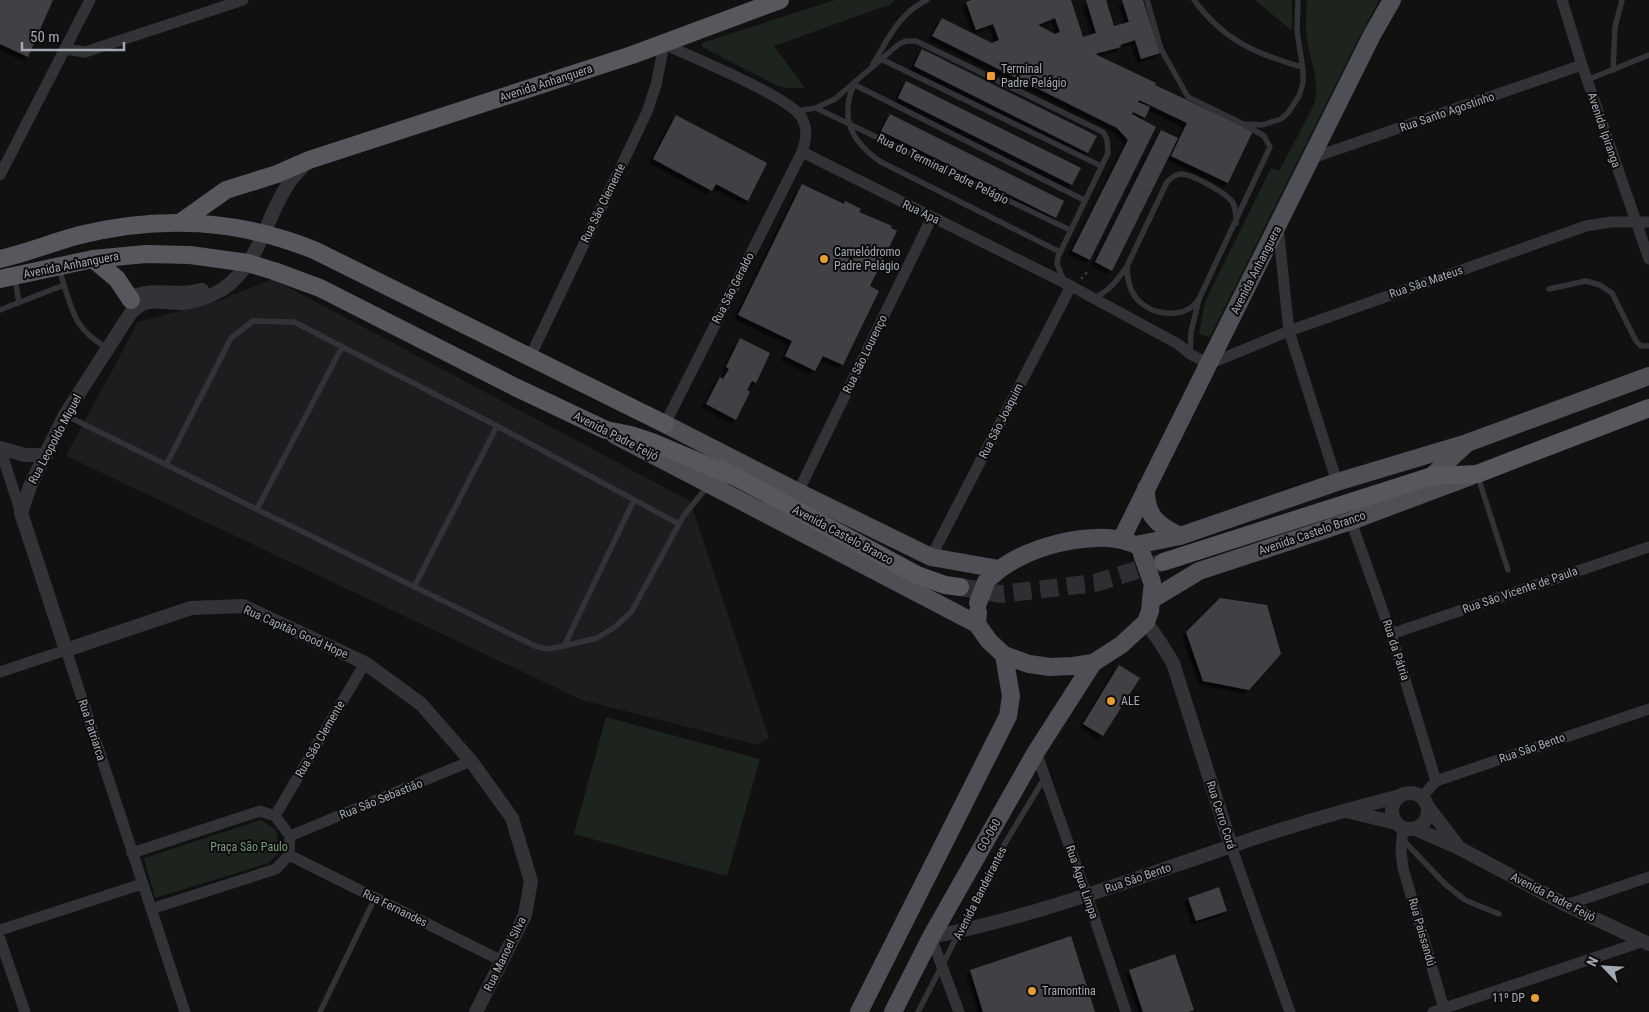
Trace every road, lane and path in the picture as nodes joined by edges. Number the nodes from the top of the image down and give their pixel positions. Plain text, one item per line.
1 (90, 0) edge
2 (243, 0) edge
3 (927, 0) edge
4 (1147, 0) edge
5 (1194, 0) edge
6 (1298, 0) edge
7 (1392, 0) edge
8 (1562, 0) edge
9 (1622, 0) edge
10 (772, 1) edge
11 (664, 44) junction
12 (65, 48) junction
13 (1649, 55) edge
14 (881, 60) junction
15 (1582, 65) junction
16 (1302, 67) junction
17 (869, 70) junction
18 (1613, 70) junction
19 (1587, 80) junction
20 (854, 84) junction
21 (816, 108) junction
22 (797, 111) junction
23 (849, 123) junction
24 (1242, 124) junction
25 (802, 152) junction
26 (1312, 158) junction
27 (309, 160) junction
28 (1101, 166) junction
29 (1, 169) edge
30 (1084, 200) junction
31 (932, 217) junction
32 (181, 222) junction
33 (1636, 222) junction
34 (1649, 222) edge
35 (1236, 223) junction
36 (1278, 227) junction
37 (1070, 230) junction
38 (265, 233) junction
39 (1060, 252) junction
40 (93, 259) junction
41 (1649, 259) edge
42 (0, 260) edge
43 (248, 263) junction
44 (58, 265) junction
45 (1128, 266) junction
46 (6, 278) edge
47 (1068, 284) junction
48 (64, 285) junction
49 (1549, 289) dead end
50 (1094, 298) junction
51 (130, 300) junction
52 (1199, 300) junction
53 (20, 303) junction
54 (0, 310) edge
55 (1289, 330) junction
56 (342, 346) junction
57 (1649, 346) edge
58 (106, 348) junction
59 (1190, 354) junction
60 (530, 357) junction
61 (1209, 364) junction
62 (1649, 376) edge
63 (619, 401) junction
64 (1649, 408) edge
65 (65, 415) junction
66 (665, 424) junction
67 (497, 426) junction
68 (606, 430) junction
69 (1467, 443) junction
70 (0, 448) edge
71 (46, 455) junction
72 (166, 465) junction
73 (1477, 474) junction
74 (730, 475) junction
75 (1432, 476) junction
76 (1337, 482) junction
77 (709, 484) junction
78 (1146, 487) junction
79 (798, 492) junction
80 (634, 500) junction
81 (257, 509) junction
82 (21, 513) junction
83 (1351, 521) junction
84 (679, 524) junction
85 (1180, 536) junction
86 (1133, 546) junction
87 (1649, 547) edge
88 (931, 557) junction
89 (1163, 562) tunnel mouth
90 (999, 569) junction
91 (1508, 570) dead end
92 (414, 587) junction
93 (960, 587) tunnel mouth
94 (1151, 600) junction
95 (1146, 622) junction
96 (977, 624) junction
97 (1391, 634) junction
98 (564, 646) junction
99 (66, 650) junction
100 (1004, 655) junction
101 (365, 663) junction
102 (1093, 663) junction
103 (0, 672) edge
104 (1649, 709) edge
105 (1036, 752) junction
106 (472, 761) junction
107 (1044, 777) junction
108 (1436, 781) junction
109 (1400, 796) junction
110 (1425, 802) junction
111 (1343, 811) junction
112 (275, 816) junction
113 (1405, 834) junction
114 (290, 836) junction
115 (1231, 846) junction
116 (1459, 848) junction
117 (132, 853) junction
118 (289, 855) junction
119 (1649, 878) edge
120 (142, 884) junction
121 (1088, 896) junction
122 (376, 898) junction
123 (1566, 905) junction
124 (151, 909) junction
125 (1499, 914) dead end
126 (0, 930) edge
127 (960, 931) junction
128 (931, 937) junction
129 (0, 939) edge
130 (1646, 943) edge
131 (502, 961) junction
132 (942, 966) junction
133 (1441, 1011) edge
134 (26, 1012) edge
135 (185, 1012) edge
136 (320, 1012) edge
137 (476, 1012) edge
138 (859, 1012) edge
139 (892, 1012) edge
140 (918, 1012) edge
141 (959, 1012) edge
142 (1126, 1012) edge
143 (1290, 1012) edge

1 - 12 street
2 - 12 street
3 - 17 lane
4 - 24 lane
5 - 16 lane
6 - 16 lane
7 - 26 main road, Avenida Anhanguera
8 - 15 street, Avenida Ipiranga
9 - 18 lane
10 - 11 highway, Avenida Anhanguera
11 - 22 street
11 - 27 highway, Avenida Anhanguera
11 - 60 street, Rua São Clemente
12 - 29 street
13 - 18 lane
14 - 17 lane
14 - 28 lane
14 - 28 lane
15 - 19 street, Avenida Ipiranga
15 - 26 street, Rua Santo Agostinho
16 - 24 lane
17 - 20 lane
18 - 19 lane
19 - 33 street, Avenida Ipiranga
20 - 21 lane
20 - 23 lane
20 - 30 lane
21 - 22 lane
21 - 23 lane, Rua do Terminal Padre Pelágio
22 - 25 street
23 - 37 lane, Rua do Terminal Padre Pelágio
23 - 39 lane
24 - 35 lane
25 - 31 street, Rua Apa
25 - 66 street, Rua São Geraldo
26 - 36 main road, Avenida Anhanguera
27 - 32 highway, Avenida Anhanguera
27 - 38 street
28 - 30 lane
30 - 37 lane
31 - 47 street, Rua Apa
31 - 79 street, Rua São Lourenço
32 - 38 highway, Avenida Anhanguera
32 - 42 highway, Avenida Anhanguera
33 - 34 street, Rua São Mateus
33 - 41 street, Avenida Ipiranga
33 - 55 street, Rua São Mateus
35 - 45 lane
35 - 52 lane
36 - 55 street
36 - 61 main road, Avenida Anhanguera
37 - 39 lane
38 - 43 street
38 - 60 highway
39 - 47 lane
40 - 43 highway, Avenida Anhanguera
40 - 44 highway, Avenida Anhanguera
40 - 51 highway
43 - 51 street
43 - 58 street, Rua Leopoldo Miguel
43 - 68 highway, Avenida Padre Feijó
44 - 46 highway, Avenida Anhanguera
44 - 48 lane
45 - 50 lane
45 - 52 lane
46 - 53 lane
47 - 50 street, Rua Apa
47 - 88 street, Rua São Joaquim
48 - 53 lane
48 - 58 lane
49 - 57 lane
50 - 59 street, Rua Apa
51 - 58 street, Rua Leopoldo Miguel
52 - 59 lane
53 - 54 lane
55 - 61 street, Rua São Mateus
55 - 76 street
56 - 67 lane
56 - 72 lane
56 - 81 lane
58 - 65 street, Rua Leopoldo Miguel
59 - 61 street, Rua Apa
60 - 63 highway
61 - 78 main road, Avenida Anhanguera
62 - 69 main road, Avenida Castelo Branco
63 - 66 highway
63 - 74 highway, Avenida Castelo Branco
64 - 73 highway, Avenida Castelo Branco
65 - 71 street, Rua Leopoldo Miguel
65 - 72 lane
66 - 79 main road
67 - 80 lane
67 - 92 lane
68 - 74 highway, Avenida Castelo Branco
68 - 77 main road, Avenida Padre Feijó
69 - 75 main road, Avenida Castelo Branco
69 - 76 main road, Avenida Castelo Branco
70 - 71 street
70 - 82 street, Rua Patriarca
71 - 82 street, Rua Leopoldo Miguel
72 - 81 lane
73 - 75 highway, Avenida Castelo Branco
73 - 83 main road, Avenida Castelo Branco
73 - 91 lane
74 - 93 highway, Avenida Castelo Branco
75 - 89 highway, Avenida Castelo Branco
76 - 85 main road, Avenida Castelo Branco
77 - 84 lane
77 - 96 main road, Avenida Padre Feijó
78 - 85 main road
78 - 86 main road, Avenida Anhanguera
79 - 88 main road
80 - 84 lane
80 - 98 lane
81 - 92 lane
82 - 99 street, Rua Patriarca
83 - 94 main road, Avenida Castelo Branco
83 - 97 street, Rua da Pátria
84 - 98 lane
85 - 86 main road, Avenida Castelo Branco
86 - 90 main road
86 - 94 main road, bridge
87 - 97 street, Rua São Vicente de Paula
88 - 90 main road
90 - 96 main road, bridge
92 - 98 lane
94 - 95 main road
95 - 102 main road, GO-060
95 - 115 street, Rua Cerro Corá
96 - 100 main road
97 - 108 street, Rua da Pátria
99 - 101 street, Rua Capitão Good Hope
99 - 103 street, Rua Capitão Good Hope
99 - 117 street, Rua Patriarca
100 - 102 main road
100 - 138 main road
101 - 106 street, Rua Capitão Good Hope
101 - 112 street, Rua São Clemente
102 - 105 main road, GO-060 / GO-060
104 - 108 street, Rua São Bento
105 - 107 street, Rua Água Limpa
105 - 128 main road, GO-060 / GO-060
106 - 114 street, Rua São Sebastião
106 - 131 street, Rua Manoel Silva
107 - 121 street, Rua Água Limpa
107 - 127 lane, Avenida Bandeirantes
108 - 110 street
109 - 110 street
109 - 111 street, Rua São Bento
109 - 113 street
110 - 113 street
110 - 116 street, Avenida Padre Feijó
111 - 113 street
111 - 115 street, Rua São Bento
112 - 114 street
112 - 117 street
113 - 116 street, Avenida Padre Feijó
113 - 125 lane
113 - 133 street, Rua Paissandú
114 - 118 street
115 - 121 street, Rua São Bento
115 - 143 street, Rua Cerro Corá
116 - 123 street, Avenida Padre Feijó
117 - 120 street, Rua Patriarca
118 - 122 street, Rua Fernandes
118 - 124 street
119 - 123 street
120 - 124 street, Rua Patriarca
120 - 126 street
121 - 127 street, Rua São Bento
121 - 142 street, Rua Água Limpa
122 - 131 street, Rua Fernandes
122 - 136 lane
123 - 130 street, Avenida Padre Feijó
124 - 135 street, Rua Patriarca
127 - 128 street, Rua São Bento
127 - 132 lane, Avenida Bandeirantes
128 - 132 street
128 - 139 main road, GO-060 / GO-060
129 - 134 street
130 - 133 street
131 - 137 street, Rua Manoel Silva
132 - 140 lane, Avenida Bandeirantes
132 - 141 street

